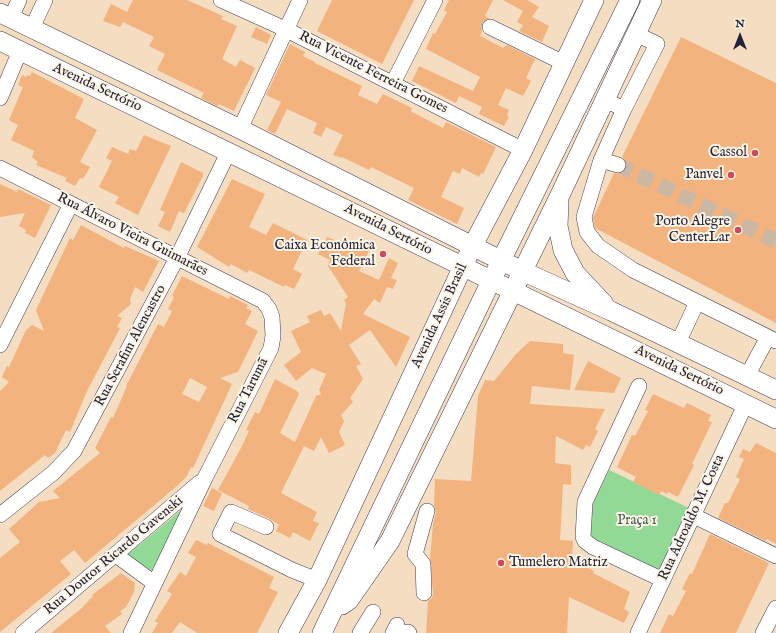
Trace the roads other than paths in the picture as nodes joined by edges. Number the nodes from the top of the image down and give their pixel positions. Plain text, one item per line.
1 (19, 0) edge
2 (45, 0) edge
3 (221, 0) edge
4 (300, 0) edge
5 (435, 0) edge
6 (594, 0) edge
7 (630, 0) edge
8 (652, 0) edge
9 (3, 21) edge
10 (490, 27) dead end
11 (32, 28) junction
12 (285, 29) junction
13 (636, 34) junction
14 (0, 41) edge
15 (20, 51) junction
16 (564, 63) junction
17 (393, 83) junction
18 (0, 98) edge
19 (605, 100) junction
20 (624, 109) junction
21 (240, 129) junction
22 (559, 145) junction
23 (523, 150) junction
24 (229, 151) junction
25 (601, 160) junction
26 (618, 165) tunnel mouth
27 (0, 168) edge
28 (560, 195) junction
29 (71, 204) junction
30 (472, 247) junction
31 (177, 258) junction
32 (501, 261) junction
33 (462, 267) junction
34 (522, 271) junction
35 (491, 281) junction
36 (512, 291) junction
37 (263, 301) joint
38 (698, 302) junction
39 (610, 311) junction
40 (772, 339) edge
41 (678, 343) junction
42 (0, 346) edge
43 (747, 376) junction
44 (639, 386) dead end
45 (776, 390) edge
46 (746, 403) junction
47 (776, 418) edge
48 (204, 478) junction
49 (427, 511) dead end
50 (0, 515) edge
51 (694, 516) junction
52 (266, 527) dead end
53 (116, 555) junction
54 (776, 556) edge
55 (317, 580) junction
56 (663, 580) junction
57 (154, 582) junction
58 (424, 593) dead end
59 (776, 608) edge
60 (373, 612) dead end
61 (331, 613) junction
62 (23, 633) edge
63 (131, 633) edge
64 (288, 633) edge
65 (322, 633) edge
66 (360, 633) edge
67 (638, 633) edge
68 (762, 633) edge

1 - 9 street
2 - 11 street
3 - 12 street, Rua Vicente Ferreira Gomes
4 - 12 street
5 - 17 street
6 - 16 main road, Avenida Assis Brasil
7 - 22 main road
8 - 13 main road
9 - 11 main road, Avenida Sertório
9 - 30 street
9 - 33 street
10 - 16 street
11 - 21 main road, Avenida Sertório
12 - 17 street, Rua Vicente Ferreira Gomes
12 - 21 street
13 - 19 main road
13 - 20 street
14 - 15 main road, Avenida Sertório
15 - 18 street
15 - 24 main road, Avenida Sertório
16 - 23 main road, Avenida Assis Brasil
17 - 23 street, Rua Vicente Ferreira Gomes
19 - 20 street
19 - 28 main road
20 - 25 street
21 - 30 main road, Avenida Sertório
22 - 28 main road
22 - 32 main road
23 - 30 main road, Avenida Assis Brasil
24 - 31 street, Rua Serafim Alencastro
24 - 33 main road, Avenida Sertório
25 - 26 street
25 - 38 street
27 - 29 street, Rua Álvaro Vieira Guimarães
28 - 34 main road
28 - 39 main road
29 - 31 street, Rua Álvaro Vieira Guimarães
29 - 42 street
30 - 32 main road, Avenida Sertório
30 - 33 main road, Avenida Assis Brasil
31 - 37 street, Rua Álvaro Vieira Guimarães
31 - 50 street, Rua Serafim Alencastro
32 - 34 main road, Avenida Sertório
32 - 35 main road
33 - 35 main road, Avenida Sertório
33 - 55 main road, Avenida Assis Brasil
34 - 36 main road
34 - 39 main road, Avenida Sertório
35 - 36 main road, Avenida Sertório
35 - 61 main road
36 - 46 main road, Avenida Sertório
36 - 61 main road
37 - 48 street, Rua Tarumã
38 - 40 street
38 - 41 street
39 - 41 main road, Avenida Sertório
40 - 43 street
41 - 43 main road, Avenida Sertório
43 - 45 main road, Avenida Sertório
44 - 56 street
46 - 47 main road, Avenida Sertório
46 - 51 street, Rua Adroaldo M. Costa
48 - 53 street, Rua Doutor Ricardo Gavenski
48 - 57 street, Rua Tarumã
49 - 58 street
51 - 54 street
51 - 56 street, Rua Adroaldo M. Costa
52 - 55 street
53 - 57 street
53 - 62 street, Rua Doutor Ricardo Gavenski
55 - 64 main road, Avenida Assis Brasil
56 - 67 street, Rua Adroaldo M. Costa
57 - 63 street, Rua Tarumã
59 - 68 street
60 - 66 street
61 - 65 main road

